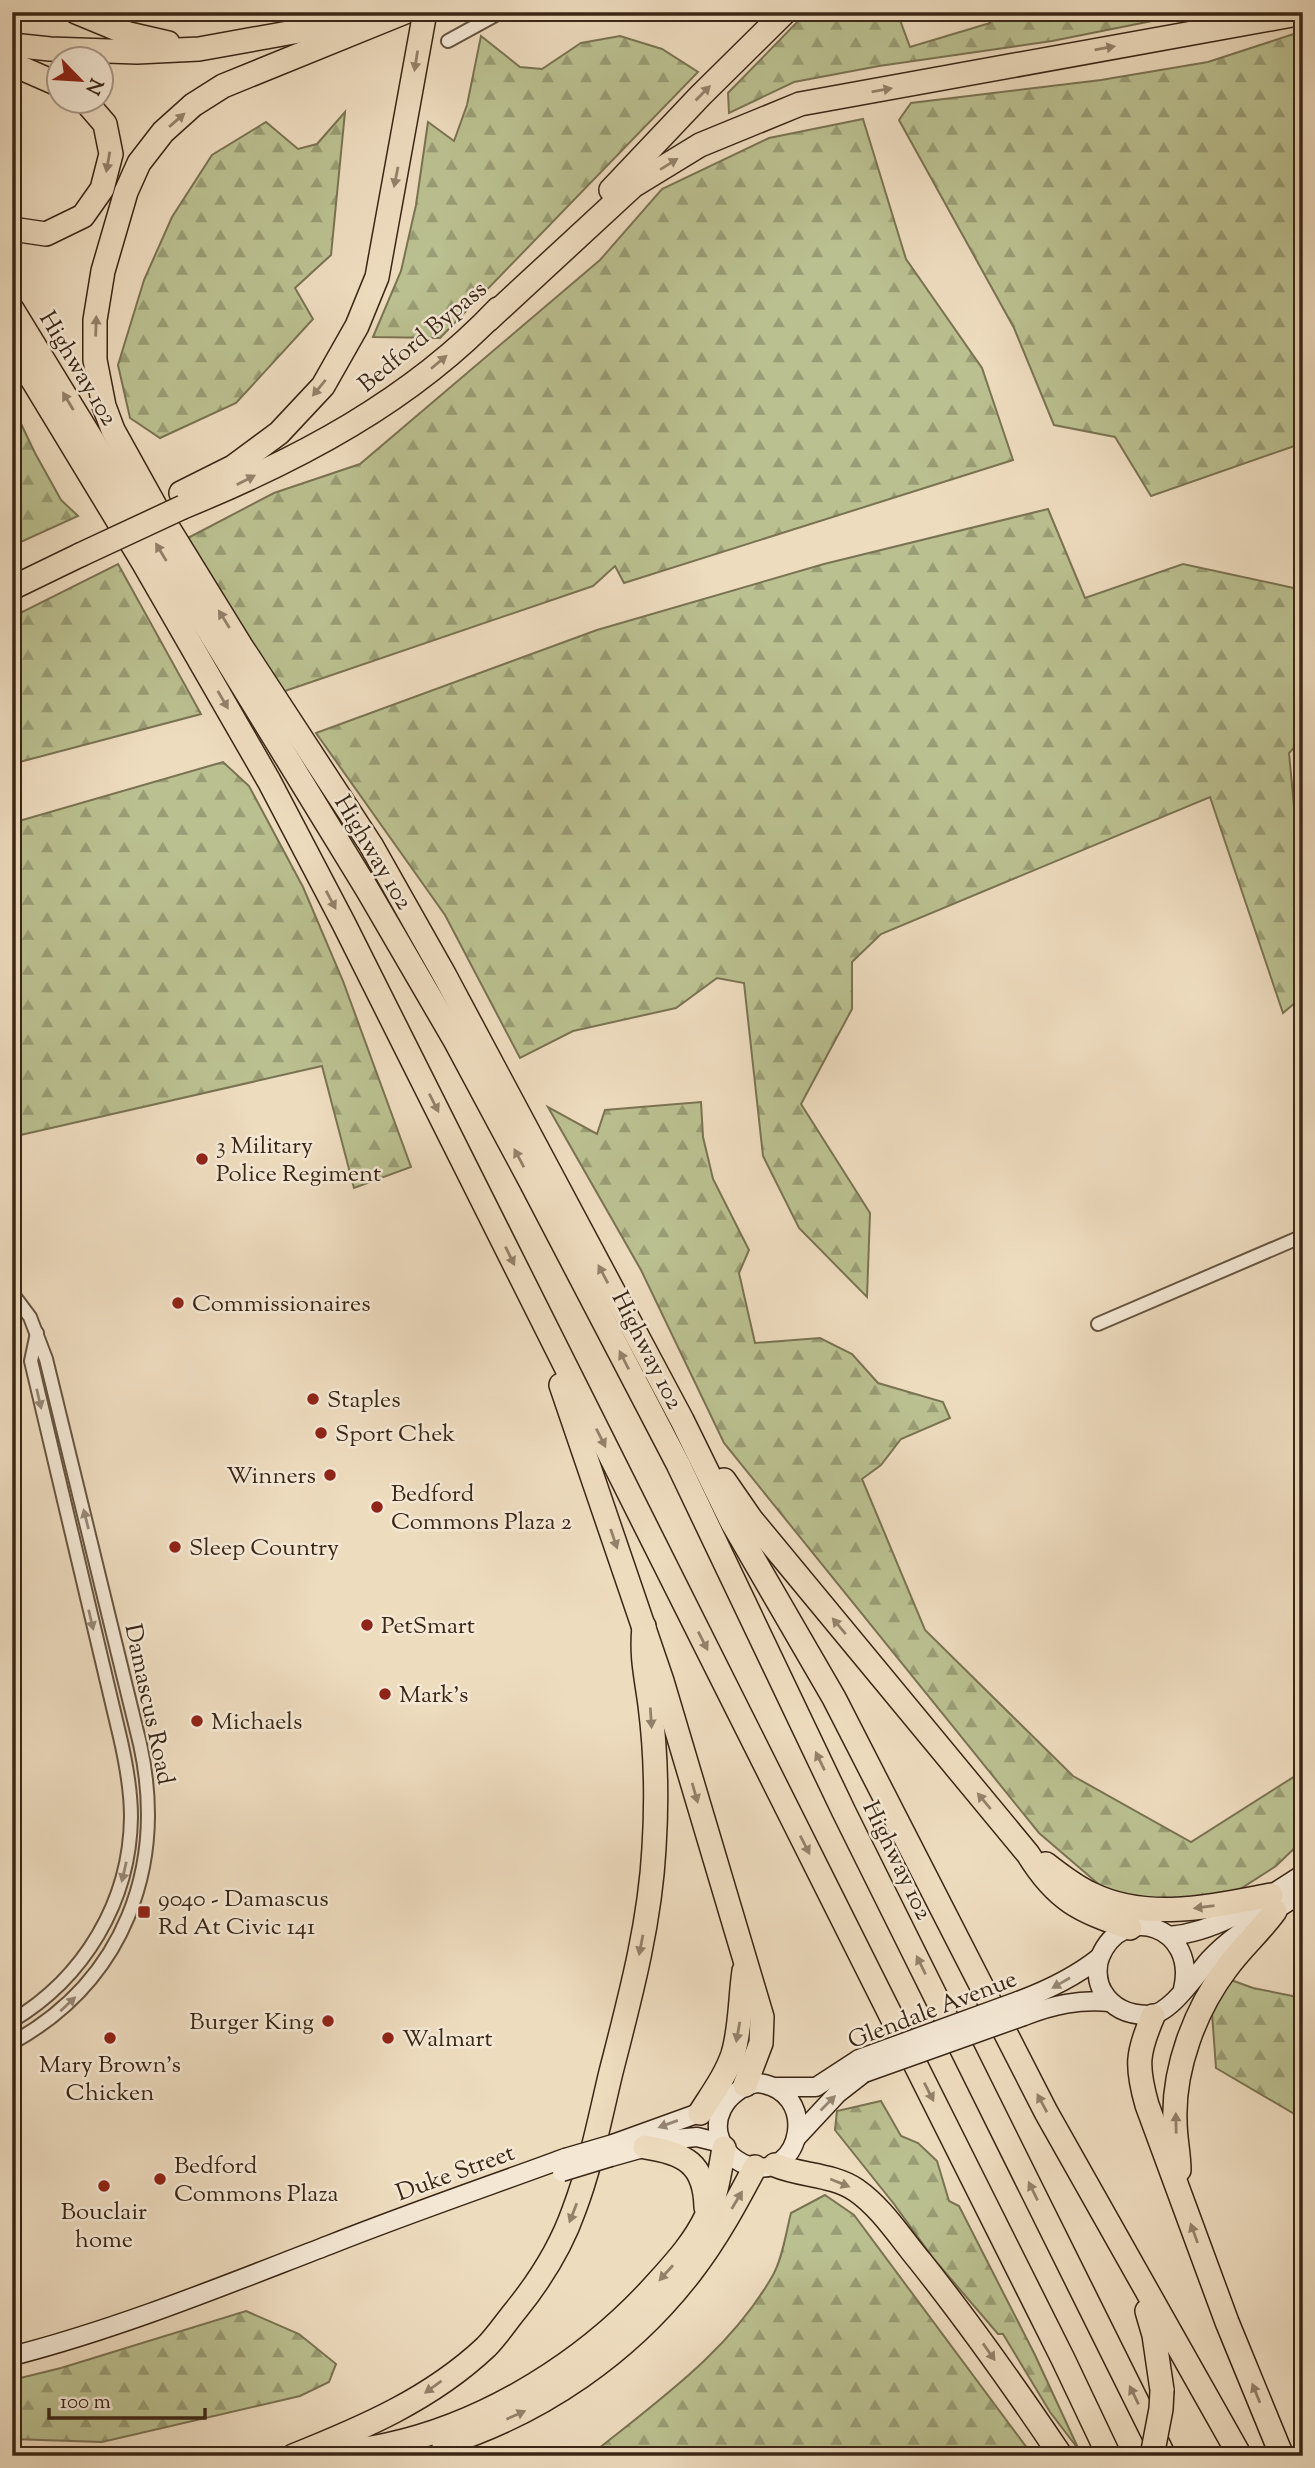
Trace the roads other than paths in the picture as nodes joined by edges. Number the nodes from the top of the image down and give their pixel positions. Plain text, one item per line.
1 (76, 12) edge
2 (366, 12) edge
3 (384, 12) edge
4 (405, 12) edge
5 (425, 12) edge
6 (501, 12) edge
7 (785, 12) edge
8 (1303, 13) edge
9 (448, 41) dead end
10 (12, 45) edge
11 (199, 49) junction
12 (12, 51) edge
13 (46, 54) edge
14 (116, 60) edge
15 (12, 64) edge
16 (46, 79) edge
17 (98, 116) edge
18 (12, 229) edge
19 (12, 309) edge
20 (488, 320) junction
21 (12, 346) edge
22 (12, 374) edge
23 (180, 501) junction
24 (113, 511) junction
25 (78, 550) junction
26 (12, 575) edge
27 (12, 588) edge
28 (222, 652) junction
29 (487, 1055) junction
30 (1303, 1236) edge
31 (527, 1290) junction
32 (12, 1293) edge
33 (1098, 1324) dead end
34 (37, 1332) junction
35 (682, 1420) junction
36 (678, 1464) junction
37 (644, 1626) junction
38 (885, 1801) junction
39 (1028, 1854) junction
40 (1303, 1874) edge
41 (1303, 1892) edge
42 (1273, 1903) junction
43 (1130, 1928) junction
44 (1169, 1936) junction
45 (1100, 1957) junction
46 (745, 1964) junction
47 (1183, 1989) junction
48 (1110, 2002) junction
49 (1021, 2009) junction
50 (1153, 2015) junction
51 (12, 2021) edge
52 (12, 2043) edge
53 (862, 2066) junction
54 (745, 2085) junction
55 (777, 2087) junction
56 (723, 2104) junction
57 (700, 2113) junction
58 (796, 2138) junction
59 (723, 2145) junction
60 (645, 2147) junction
61 (612, 2150) junction
62 (765, 2166) junction
63 (1178, 2191) junction
64 (706, 2217) junction
65 (1110, 2228) junction
66 (16, 2354) edge
67 (293, 2456) edge
68 (306, 2456) edge
69 (408, 2456) edge
70 (1061, 2456) edge
71 (1109, 2456) edge
72 (1152, 2456) edge
73 (1164, 2456) edge
74 (1240, 2456) edge
75 (1282, 2456) edge

1 - 11 highway
2 - 11 highway
3 - 14 highway
29 -> 4 highway
5 -> 23 highway, Bedford Bypass
6 - 9 street
20 -> 7 highway, Bedford Bypass
20 -> 8 highway
10 - 11 highway
12 - 13 highway
15 - 16 highway
17 -> 18 highway
28 -> 19 highway, Highway 102
23 -> 20 highway, Bedford Bypass
21 - 24 highway, Highway 102
22 - 24 highway
23 - 25 highway, Bedford Bypass, bridge
24 -> 31 highway, Highway 102
25 - 26 highway, Bedford Bypass
25 - 27 highway, Bedford Bypass
28 - 29 highway
36 -> 28 highway, Highway 102
35 -> 29 highway
30 - 33 street
31 -> 37 highway
31 -> 71 highway, Highway 102
32 - 34 street, Damascus Road
34 -> 51 street, Damascus Road
52 -> 34 street, Damascus Road
35 - 38 highway
39 -> 35 highway
36 - 38 highway
73 -> 36 highway, Highway 102
37 -> 46 highway
37 -> 67 highway
65 -> 38 highway
42 -> 39 highway
39 - 43 highway
40 - 42 main road
41 - 42 main road
42 - 44 main road
42 - 47 main road
63 -> 42 highway
43 - 44 main road
43 - 45 main road, Glendale Avenue
44 - 47 main road
45 - 48 main road
45 -> 49 main road, Glendale Avenue
46 - 54 highway
46 -> 57 highway
47 - 50 main road
48 - 49 main road, Glendale Avenue
48 - 50 main road, Glendale Avenue
49 - 53 main road, Glendale Avenue, bridge
50 - 63 highway
53 - 55 main road, Glendale Avenue
58 -> 53 main road, Glendale Avenue
54 - 55 main road
54 - 56 main road
55 - 58 main road
56 - 57 main road, Duke Street
56 - 59 main road
57 -> 61 main road, Duke Street
58 - 62 main road
59 - 60 main road, Duke Street
59 - 62 main road
59 - 64 highway
60 - 61 main road, Duke Street
60 - 64 highway
61 - 66 main road, Duke Street, bridge
69 -> 62 highway
62 -> 70 highway
75 -> 63 highway
64 -> 68 highway
65 - 72 highway, bridge
65 - 74 highway

